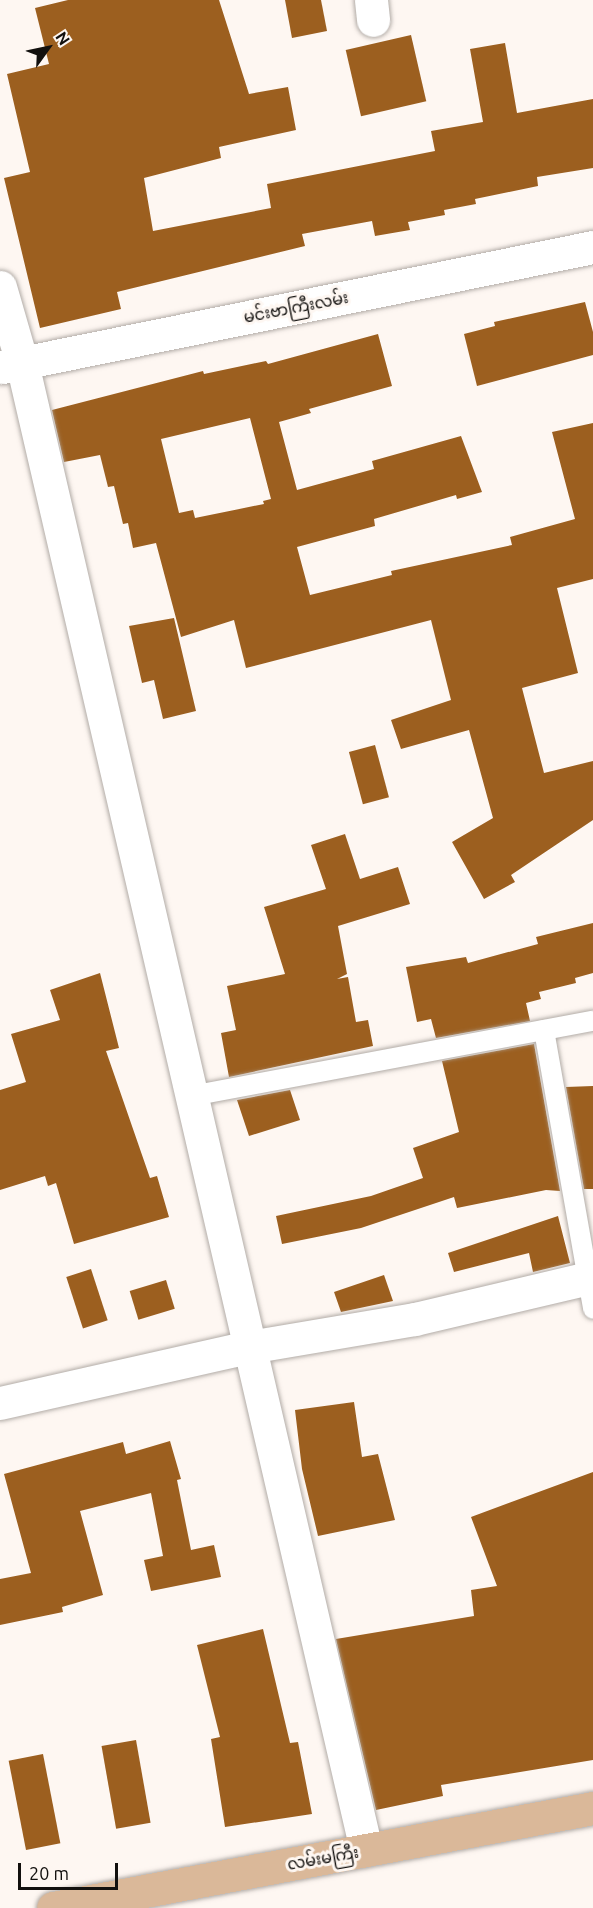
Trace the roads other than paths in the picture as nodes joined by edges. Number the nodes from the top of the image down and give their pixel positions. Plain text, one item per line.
1 (593, 247) edge
2 (0, 287) edge
3 (11, 365) edge
4 (593, 1021) edge
5 (544, 1030) junction
6 (191, 1096) junction
7 (589, 1277) edge
8 (593, 1309) edge
9 (249, 1347) junction
10 (0, 1403) edge
11 (593, 1808) edge
12 (366, 1850) junction
13 (52, 1908) edge

1 - 3 street, မင်းဗာကြီးလမ်း
2 - 3 street
3 - 6 street
4 - 5 lane
5 - 6 lane
5 - 7 lane
6 - 9 street
7 - 8 lane
7 - 9 street
9 - 10 street
9 - 12 street
11 - 12 main road, လမ်းမကြီး
12 - 13 main road, လမ်းမကြီး

